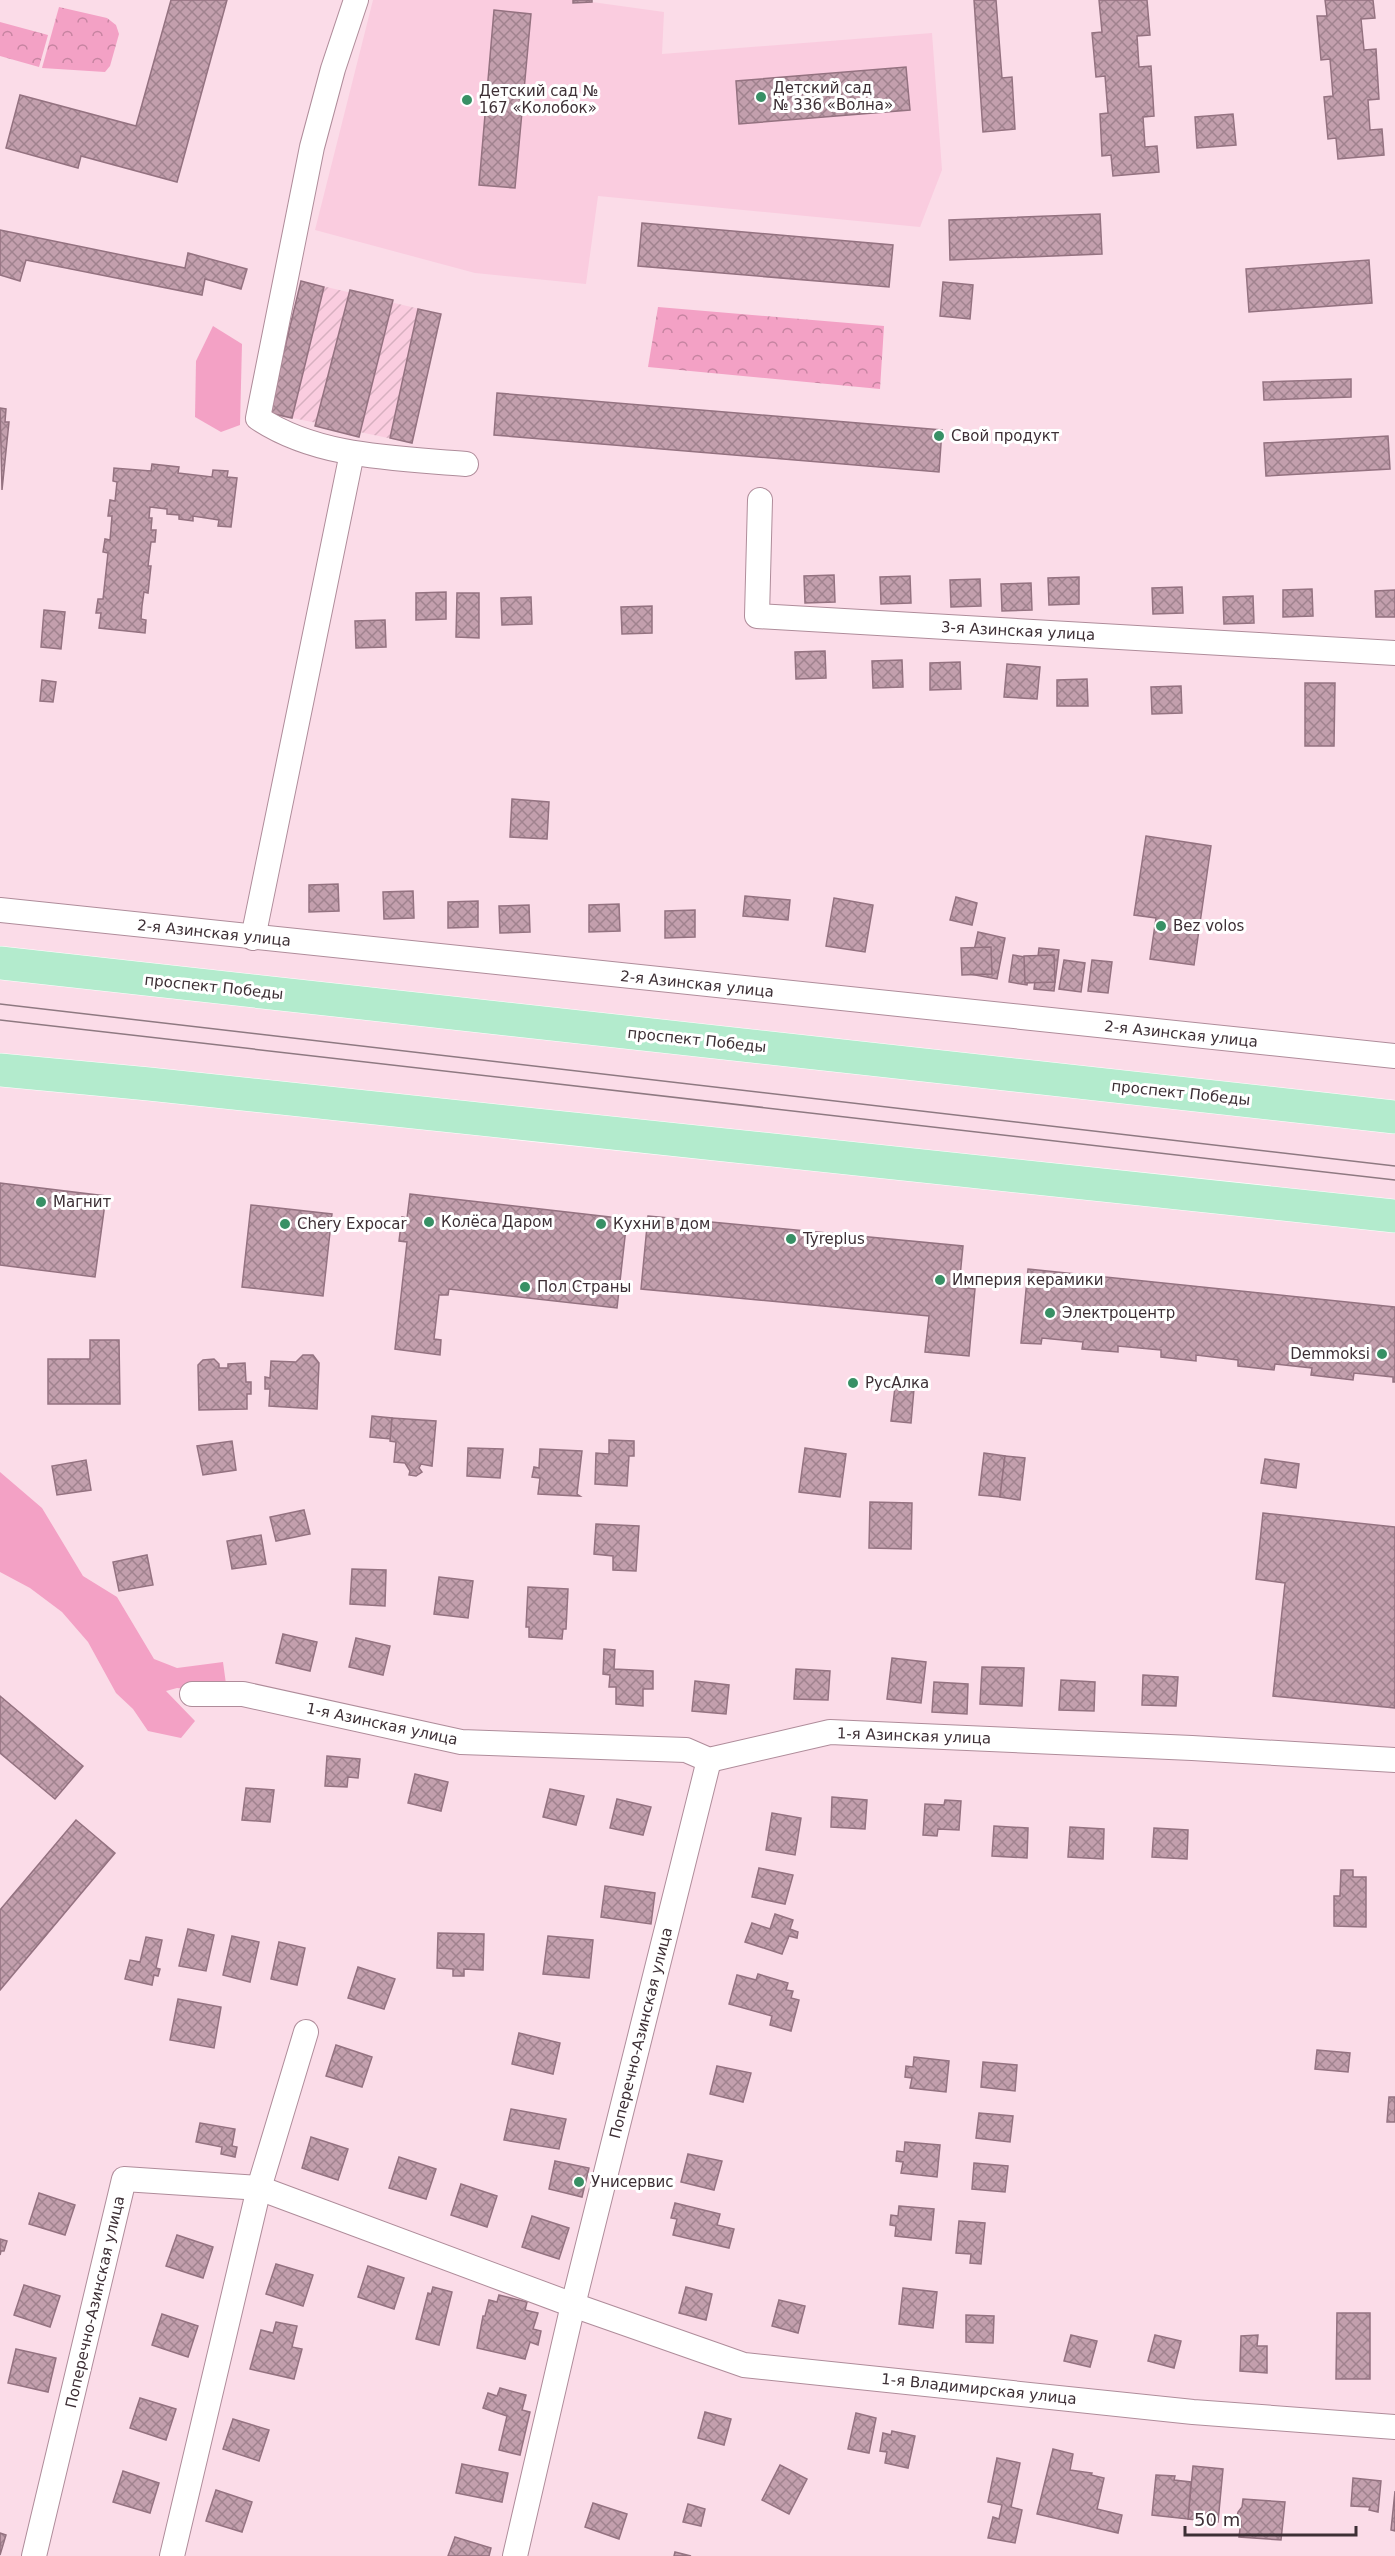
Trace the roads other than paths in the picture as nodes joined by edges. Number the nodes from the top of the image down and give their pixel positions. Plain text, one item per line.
1 (356, 0) edge
2 (360, 454) junction
3 (466, 465) dead end
4 (760, 500) dead end
5 (1395, 653) edge
6 (0, 910) edge
7 (253, 938) junction
8 (0, 963) edge
9 (1395, 1056) edge
10 (0, 1070) edge
11 (1395, 1117) edge
12 (1395, 1216) edge
13 (192, 1694) dead end
14 (709, 1760) junction
15 (1395, 1760) edge
16 (306, 2032) dead end
17 (259, 2188) junction
18 (573, 2305) junction
19 (1395, 2427) edge
20 (34, 2556) edge
21 (172, 2556) edge
22 (514, 2556) edge

1 - 2 street
2 - 3 street
2 - 7 street
4 - 5 street, 3-я Азинская улица
6 - 7 street, 2-я Азинская улица
7 - 9 street, 2-я Азинская улица
8 - 11 main road, проспект Победы
10 - 12 main road
13 - 14 street, 1-я Азинская улица
14 - 15 street, 1-я Азинская улица
14 - 18 street, Поперечно-Азинская улица
16 - 17 street
17 - 18 street, Поперечно-Азинская улица
17 - 20 street, Поперечно-Азинская улица
17 - 21 street
18 - 19 street, 1-я Владимирская улица
18 - 22 street, Поперечно-Азинская улица

